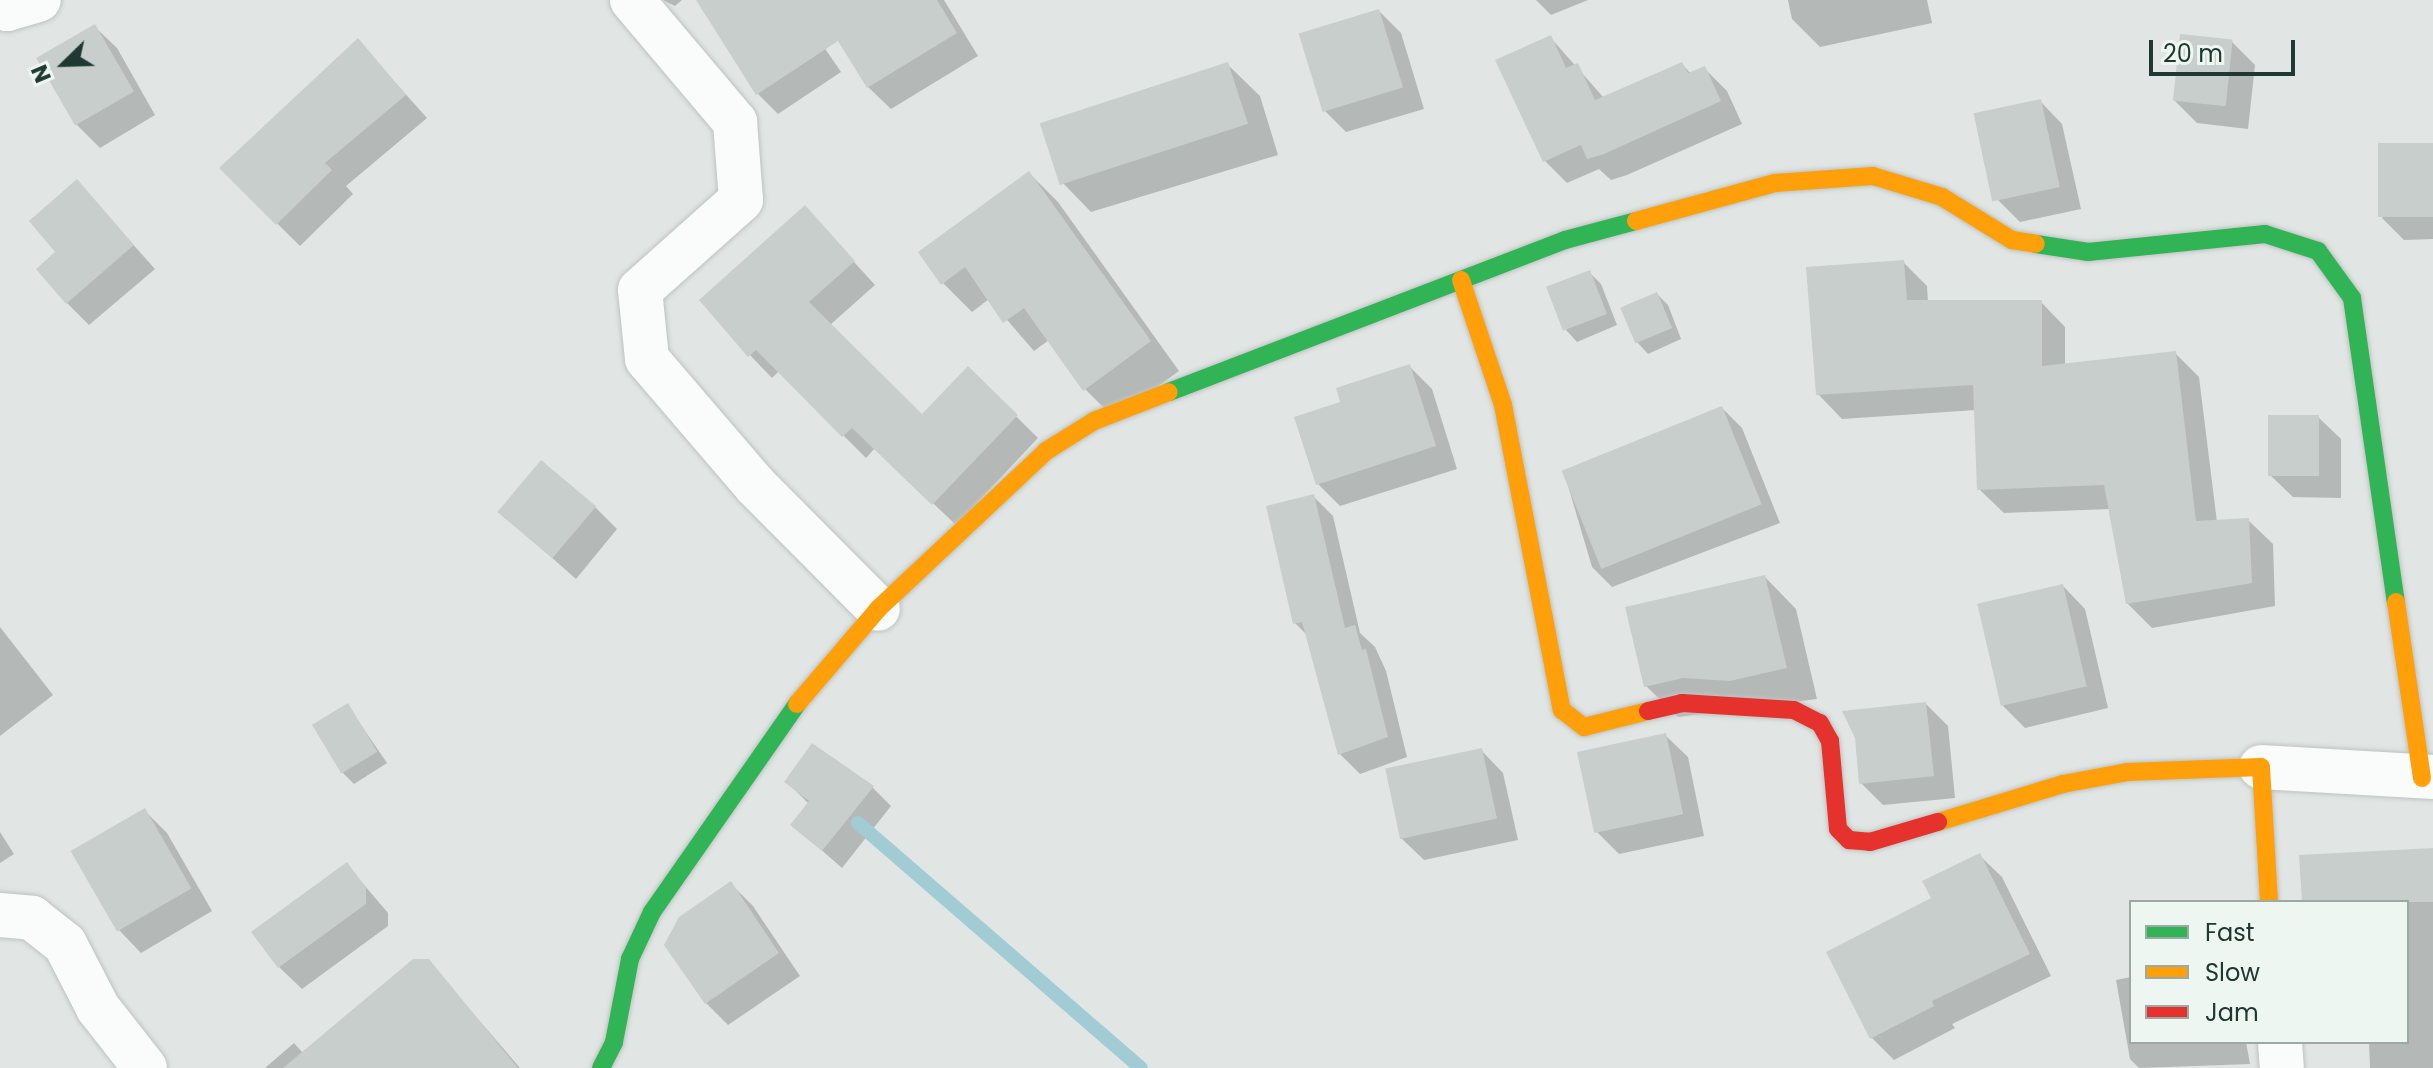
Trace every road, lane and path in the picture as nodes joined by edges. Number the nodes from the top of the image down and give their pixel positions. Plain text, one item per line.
1 (39, 0) edge
2 (632, 0) edge
3 (0, 2) edge
4 (1461, 280) junction
5 (878, 609) junction
6 (2261, 767) junction
7 (2428, 778) edge
8 (2269, 900) edge
9 (0, 915) edge
10 (2280, 1044) edge
11 (145, 1068) edge
12 (601, 1068) edge
13 (2282, 1068) edge

1 - 3 street
2 - 5 street
4 - 5 street
4 - 6 street
4 - 7 street
5 - 12 street
6 - 7 street
6 - 8 street
9 - 11 street
10 - 13 street

